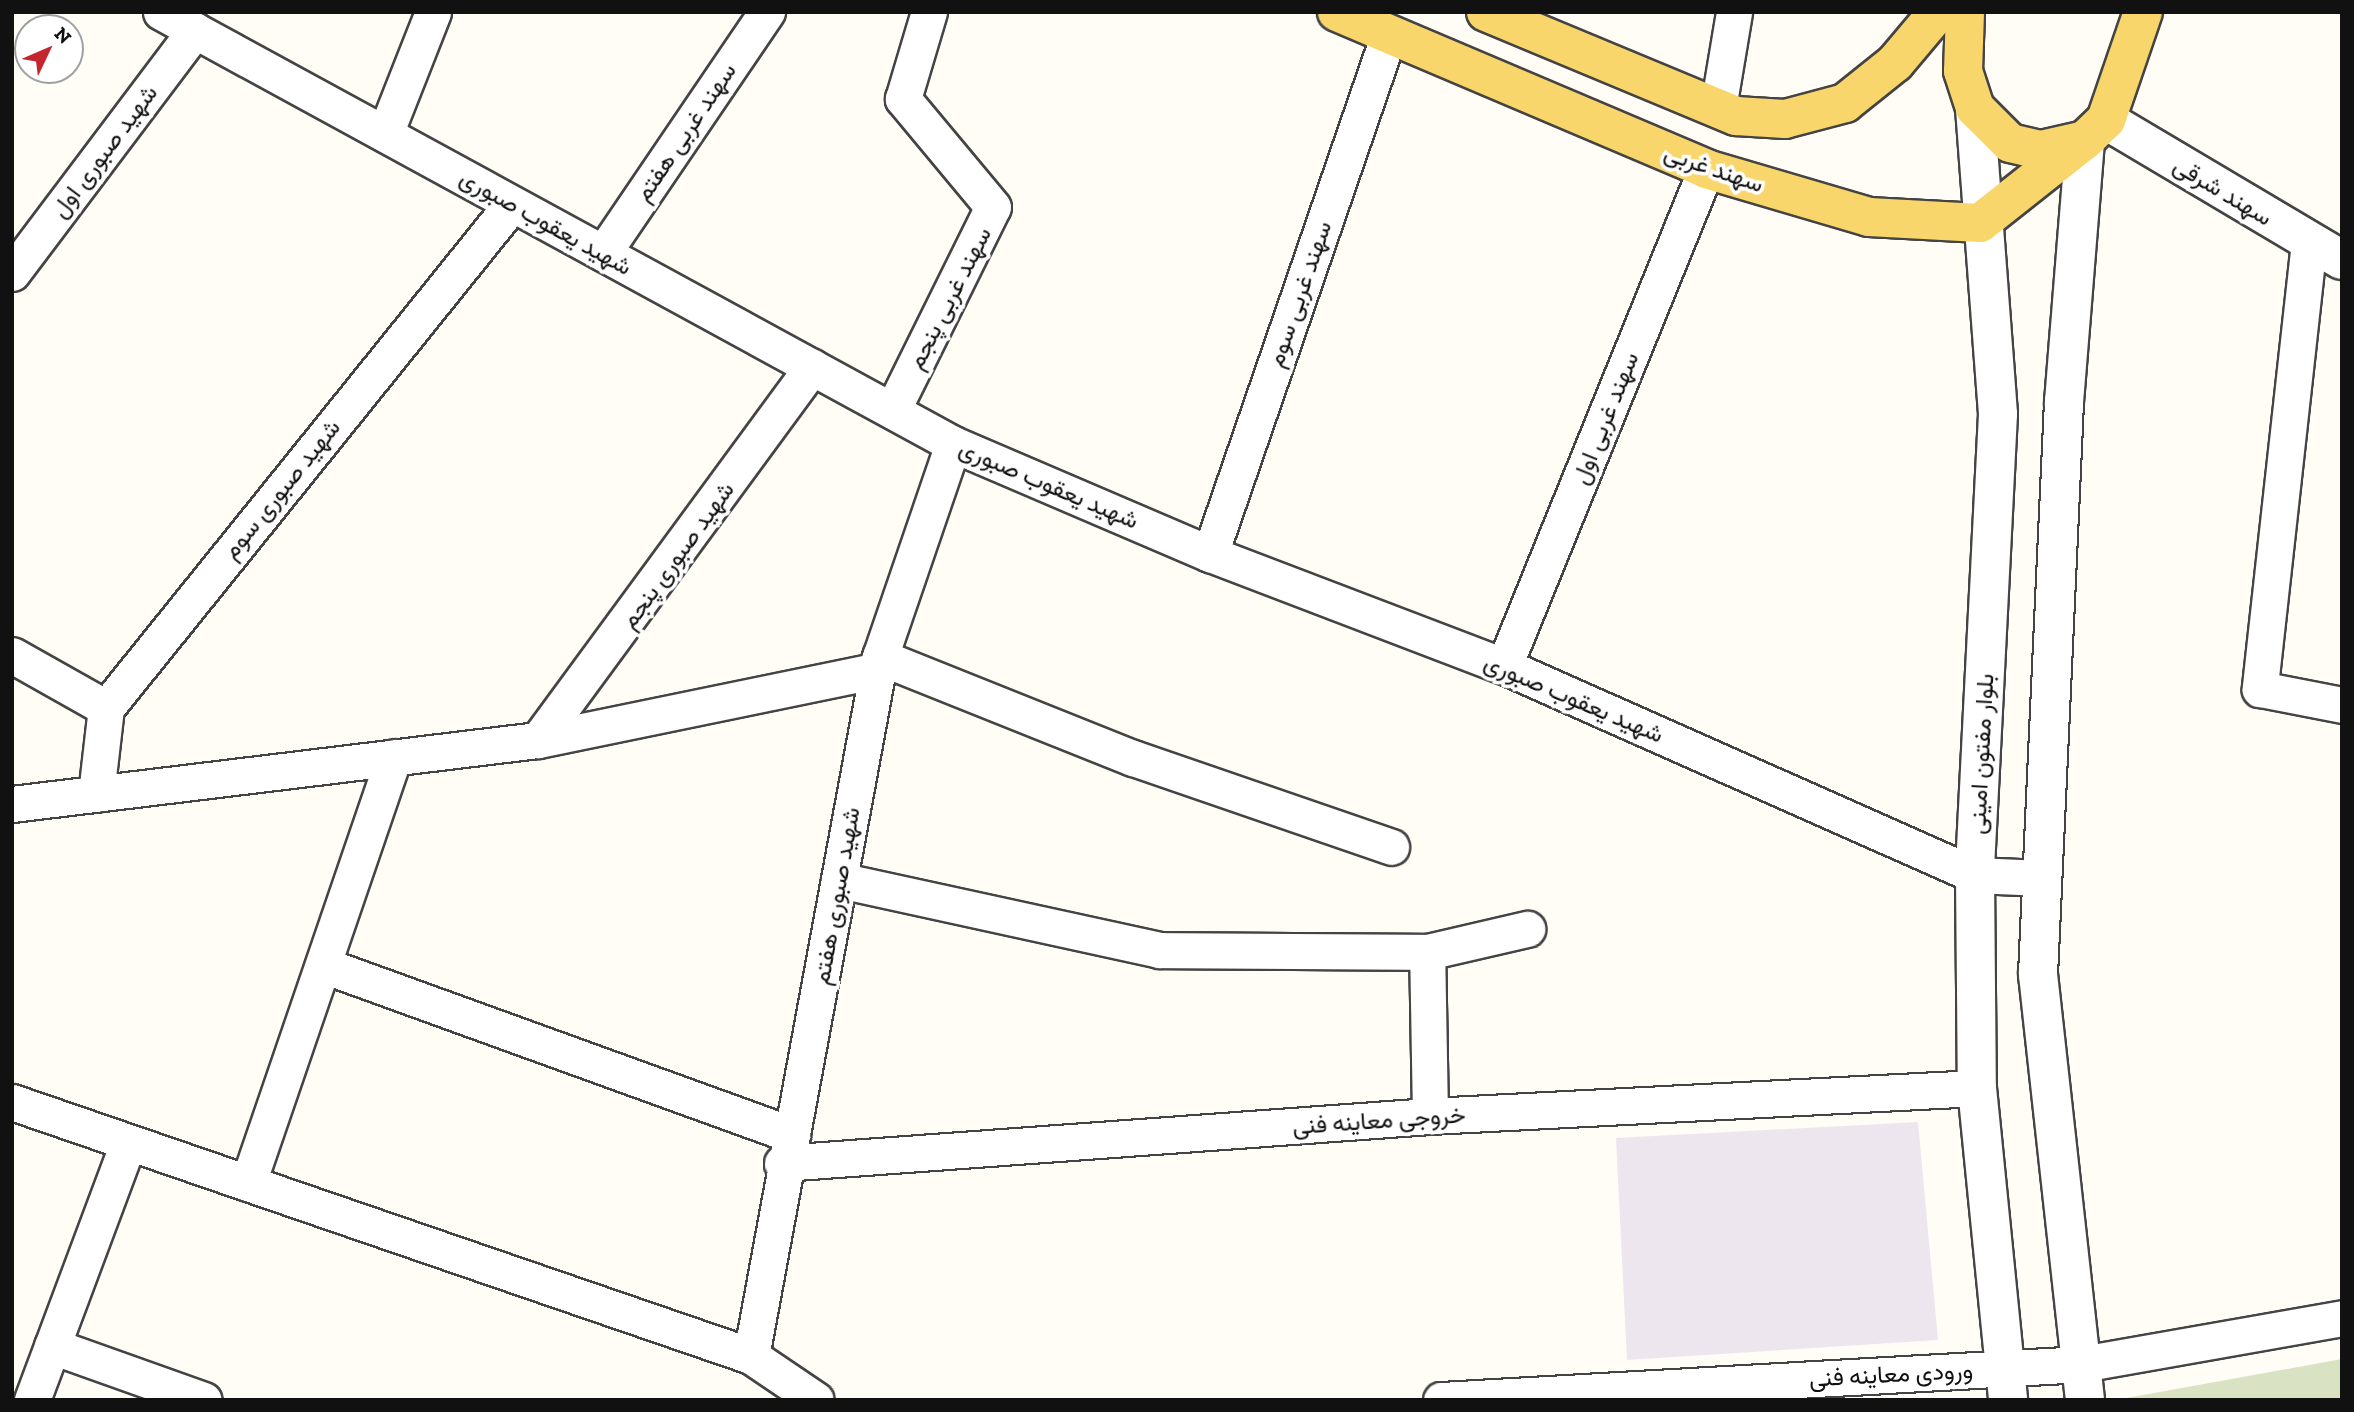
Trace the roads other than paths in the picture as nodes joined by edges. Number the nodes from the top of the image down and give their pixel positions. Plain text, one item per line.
1 (433, 12) edge
2 (767, 12) edge
3 (929, 12) edge
4 (1337, 12) edge
5 (1486, 12) edge
6 (1734, 12) edge
7 (1938, 12) edge
8 (1965, 12) edge
9 (2143, 12) edge
10 (176, 18) edge
11 (1389, 34) junction
12 (1718, 108) junction
13 (1975, 108) junction
14 (2096, 130) junction
15 (385, 134) junction
16 (1706, 169) junction
17 (512, 204) junction
18 (1980, 223) junction
19 (2325, 251) edge
20 (603, 253) junction
21 (12, 273) edge
22 (812, 367) junction
23 (892, 409) junction
24 (953, 444) junction
25 (1210, 554) junction
26 (12, 655) edge
27 (879, 663) junction
28 (1504, 666) junction
29 (2342, 705) edge
30 (106, 708) junction
31 (538, 740) junction
32 (394, 757) junction
33 (96, 794) junction
34 (12, 803) edge
35 (1391, 847) dead end
36 (1975, 875) junction
37 (2042, 878) junction
38 (839, 880) junction
39 (1527, 929) dead end
40 (1427, 952) junction
41 (323, 965) junction
42 (1977, 1088) junction
43 (12, 1102) edge
44 (1430, 1116) junction
45 (127, 1146) junction
46 (787, 1149) junction
47 (248, 1183) junction
48 (2342, 1318) edge
49 (52, 1346) junction
50 (751, 1356) junction
51 (2083, 1382) edge
52 (2007, 1383) edge
53 (32, 1400) edge
54 (204, 1400) edge
55 (816, 1400) edge
56 (1441, 1400) edge

1 - 15 street
2 - 20 street, سهند غربی هفتم
3 - 23 street, سهند غربی پنجم
4 - 11 main road, سهند غربی
5 - 12 main road
6 - 12 street
7 - 12 main road
8 - 13 main road
9 - 14 main road
10 - 15 street, شهید یعقوب صبوری
10 - 21 street, شهید صبوری اول
11 - 16 main road, سهند غربی
11 - 25 street, سهند غربی سوم
13 - 14 main road
13 - 18 street, بلوار مفتون امینی
14 - 18 main road
14 - 19 street, سهند شرقی
14 - 37 street
15 - 17 street, شهید یعقوب صبوری
16 - 18 main road, سهند غربی
16 - 28 street, سهند غربی اول
17 - 20 street, شهید یعقوب صبوری
17 - 30 street, شهید صبوری سوم
18 - 36 street, بلوار مفتون امینی
19 - 29 street
20 - 22 street, شهید یعقوب صبوری
22 - 23 street, شهید یعقوب صبوری
22 - 31 street, شهید صبوری پنجم
23 - 24 street, شهید یعقوب صبوری
24 - 25 street, شهید یعقوب صبوری
24 - 27 street, شهید صبوری هفتم
25 - 28 street, شهید یعقوب صبوری
26 - 30 street
27 - 31 street
27 - 35 street
27 - 38 street, شهید صبوری هفتم
28 - 36 street, شهید یعقوب صبوری
30 - 33 street
31 - 32 street
32 - 33 street
32 - 41 street
33 - 34 street
36 - 37 street
36 - 42 street, بلوار مفتون امینی
37 - 51 street
38 - 40 street
38 - 46 street, شهید صبوری هفتم
39 - 40 street
40 - 44 street
41 - 46 street
41 - 47 street
42 - 44 street, خروجی معاینه فنی
42 - 52 street, بلوار مفتون امینی
43 - 45 street
44 - 46 street, خروجی معاینه فنی
45 - 47 street
45 - 49 street
46 - 50 street, شهید صبوری هفتم
47 - 50 street
48 - 51 street, ورودی معاینه فنی
49 - 53 street
49 - 54 street
50 - 55 street
51 - 52 street, ورودی معاینه فنی
52 - 56 street, ورودی معاینه فنی

